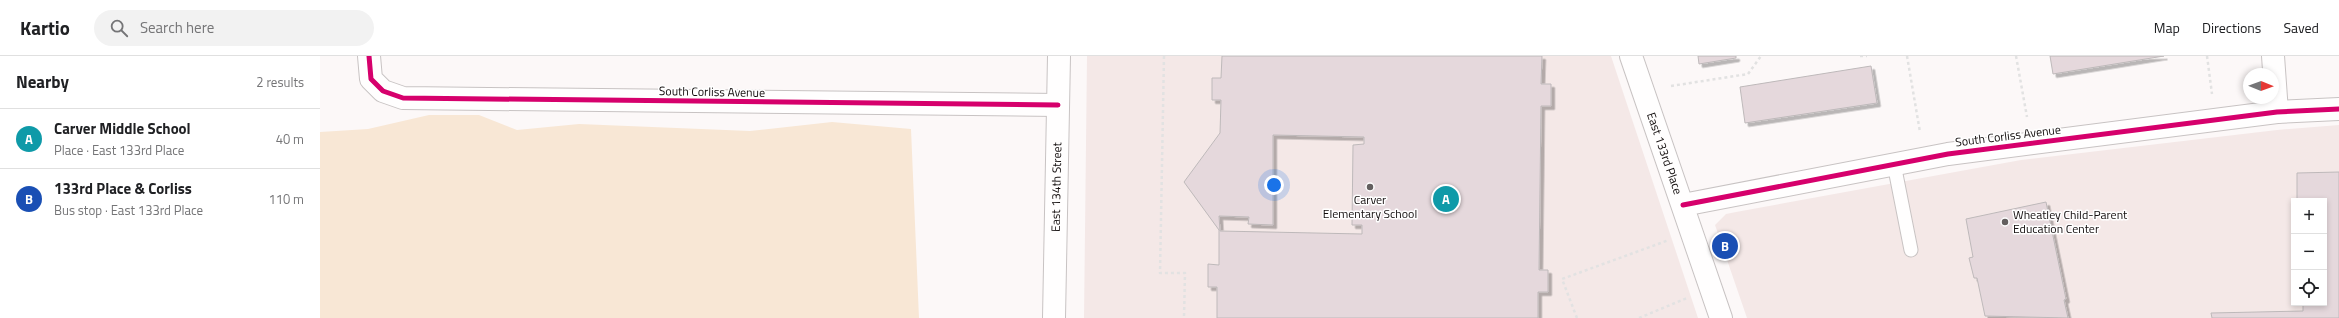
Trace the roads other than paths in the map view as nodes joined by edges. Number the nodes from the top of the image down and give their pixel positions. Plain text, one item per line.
1 (369, 56) edge
2 (1059, 56) edge
3 (1631, 56) edge
4 (2272, 56) edge
5 (1058, 105) junction
6 (2339, 109) edge
7 (2277, 112) junction
8 (1894, 164) junction
9 (1683, 204) junction
10 (1911, 250) dead end
11 (1054, 318) edge
12 (1722, 318) edge

1 - 5 street, South Corliss Avenue
2 - 5 street, East 134th Street
3 - 9 street, East 133rd Place
4 - 7 street
5 - 11 street, East 134th Street
6 - 7 street, South Corliss Avenue
7 - 8 street, South Corliss Avenue
8 - 9 street, South Corliss Avenue
8 - 10 lane
9 - 12 street, East 133rd Place

